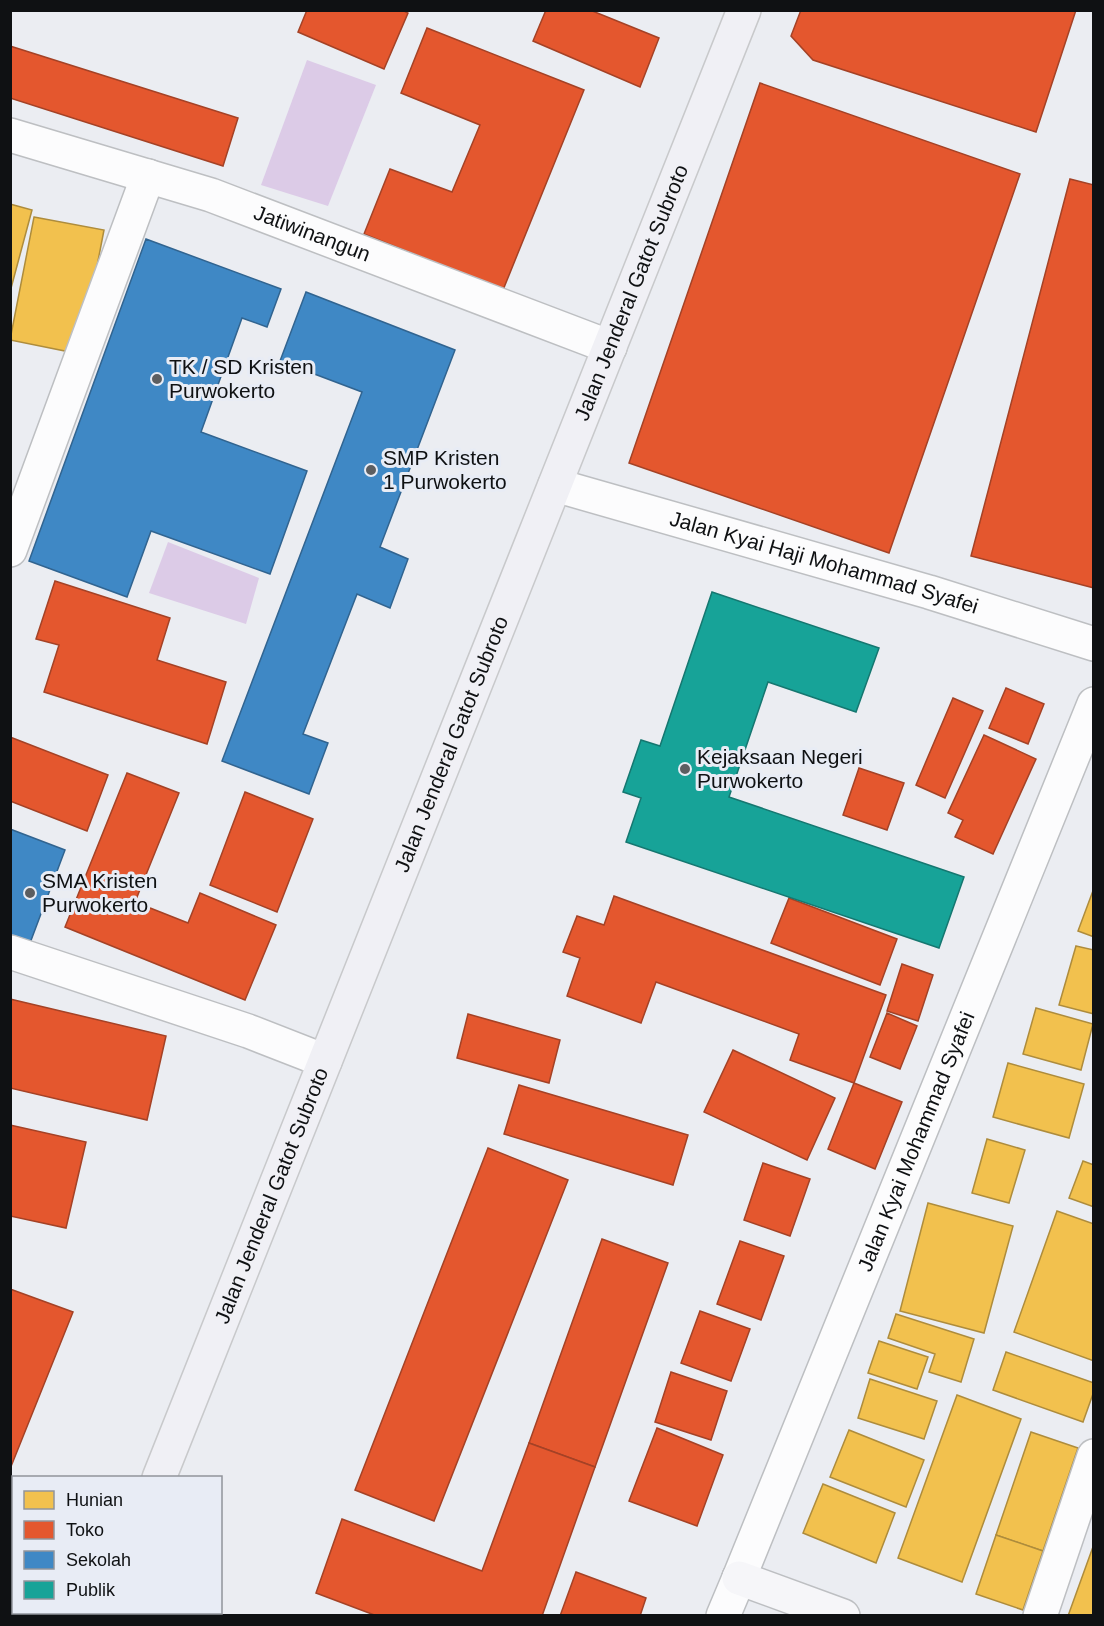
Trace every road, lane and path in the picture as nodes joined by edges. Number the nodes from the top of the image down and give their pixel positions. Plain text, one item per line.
1 (744, 10) edge
2 (10, 135) edge
3 (148, 176) junction
4 (610, 346) junction
5 (555, 485) junction
6 (10, 550) edge
7 (1094, 644) edge
8 (1094, 704) edge
9 (10, 952) edge
10 (326, 1061) junction
11 (1094, 1456) edge
12 (160, 1476) edge
13 (739, 1578) junction
14 (723, 1616) edge
15 (843, 1616) edge
16 (1041, 1616) edge

1 - 4 main road, Jalan Jenderal Gatot Subroto
2 - 3 street, Jatiwinangun
3 - 4 street, Jatiwinangun
3 - 6 street
4 - 5 main road, Jalan Jenderal Gatot Subroto
5 - 7 street, Jalan Kyai Haji Mohammad Syafei
5 - 10 main road, Jalan Jenderal Gatot Subroto
8 - 13 street, Jalan Kyai Mohammad Syafei
9 - 10 street
10 - 12 main road, Jalan Jenderal Gatot Subroto
11 - 16 street
13 - 14 street, Jalan Kyai Mohammad Syafei
13 - 15 main road

